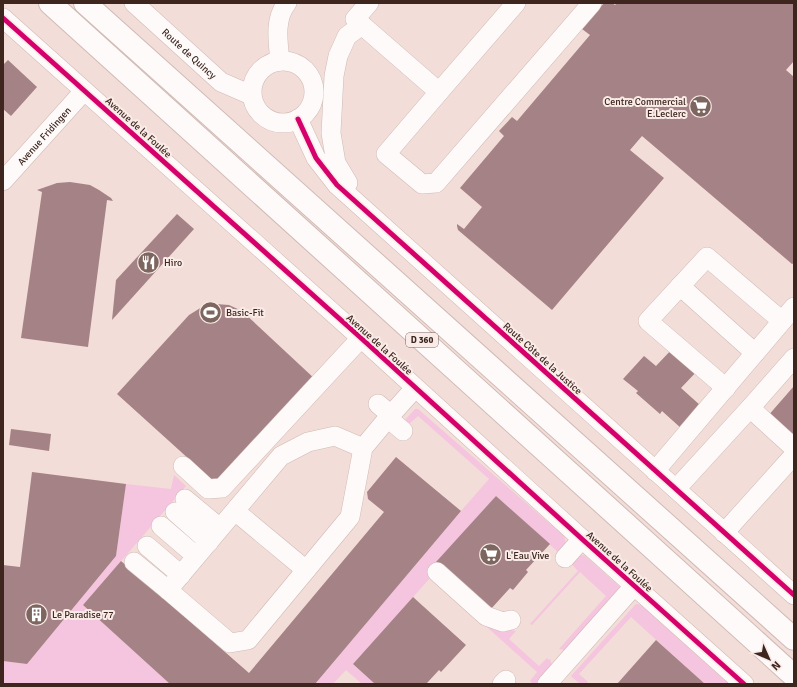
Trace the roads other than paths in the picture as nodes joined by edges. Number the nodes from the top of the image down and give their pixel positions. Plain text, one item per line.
1 (50, 3) edge
2 (85, 3) edge
3 (134, 3) edge
4 (287, 3) edge
5 (369, 3) edge
6 (516, 3) edge
7 (592, 3) edge
8 (3, 18) edge
9 (362, 25) junction
10 (280, 61) junction
11 (84, 91) junction
12 (439, 92) junction
13 (251, 94) junction
14 (298, 119) junction
15 (3, 181) edge
16 (365, 209) junction
17 (680, 286) junction
18 (788, 314) edge
19 (361, 338) junction
20 (755, 353) junction
21 (794, 358) edge
22 (415, 388) junction
23 (726, 388) junction
24 (750, 408) junction
25 (386, 412) junction
26 (403, 431) dead end
27 (363, 448) junction
28 (794, 448) edge
29 (794, 455) edge
30 (182, 466) dead end
31 (655, 471) junction
32 (676, 490) junction
33 (180, 506) dead end
34 (235, 511) junction
35 (161, 526) dead end
36 (724, 533) junction
37 (214, 535) junction
38 (582, 539) junction
39 (147, 546) dead end
40 (196, 556) junction
41 (565, 558) dead end
42 (134, 562) dead end
43 (306, 570) junction
44 (437, 572) dead end
45 (181, 575) junction
46 (634, 586) junction
47 (168, 590) junction
48 (794, 595) edge
49 (511, 620) dead end
50 (794, 639) edge
51 (557, 672) edge
52 (794, 676) edge
53 (744, 684) edge

1 - 52 highway, D 360
2 - 50 highway, D 360
3 - 13 street, Route de Quincy
4 - 10 street
5 - 9 street
6 - 12 street
7 - 12 street
8 - 11 street, Avenue de la Foulée
9 - 12 street
9 - 16 street
10 - 13 street
10 - 14 street
11 - 15 street, Avenue Fridingen
11 - 19 street, Avenue de la Foulée
13 - 14 street
14 - 16 street, Route Côte de la Justice
16 - 31 street, Route Côte de la Justice
17 - 18 street
17 - 20 street
17 - 23 street
18 - 20 street
19 - 22 street, Avenue de la Foulée
19 - 30 street
20 - 23 street
21 - 24 street
22 - 25 street
22 - 38 street, Avenue de la Foulée
23 - 31 street
24 - 28 street
24 - 32 street
25 - 26 street
25 - 27 street
27 - 34 street
27 - 43 street
29 - 36 street
31 - 32 street, Route Côte de la Justice
32 - 36 street, Route Côte de la Justice
33 - 37 street
34 - 37 street
34 - 43 street
35 - 40 street
36 - 48 street, Route Côte de la Justice
37 - 40 street
38 - 41 street
38 - 46 street, Avenue de la Foulée
39 - 45 street
40 - 45 street
42 - 47 street
43 - 47 street
44 - 49 street
45 - 47 street
46 - 51 street
46 - 53 street, Avenue de la Foulée

